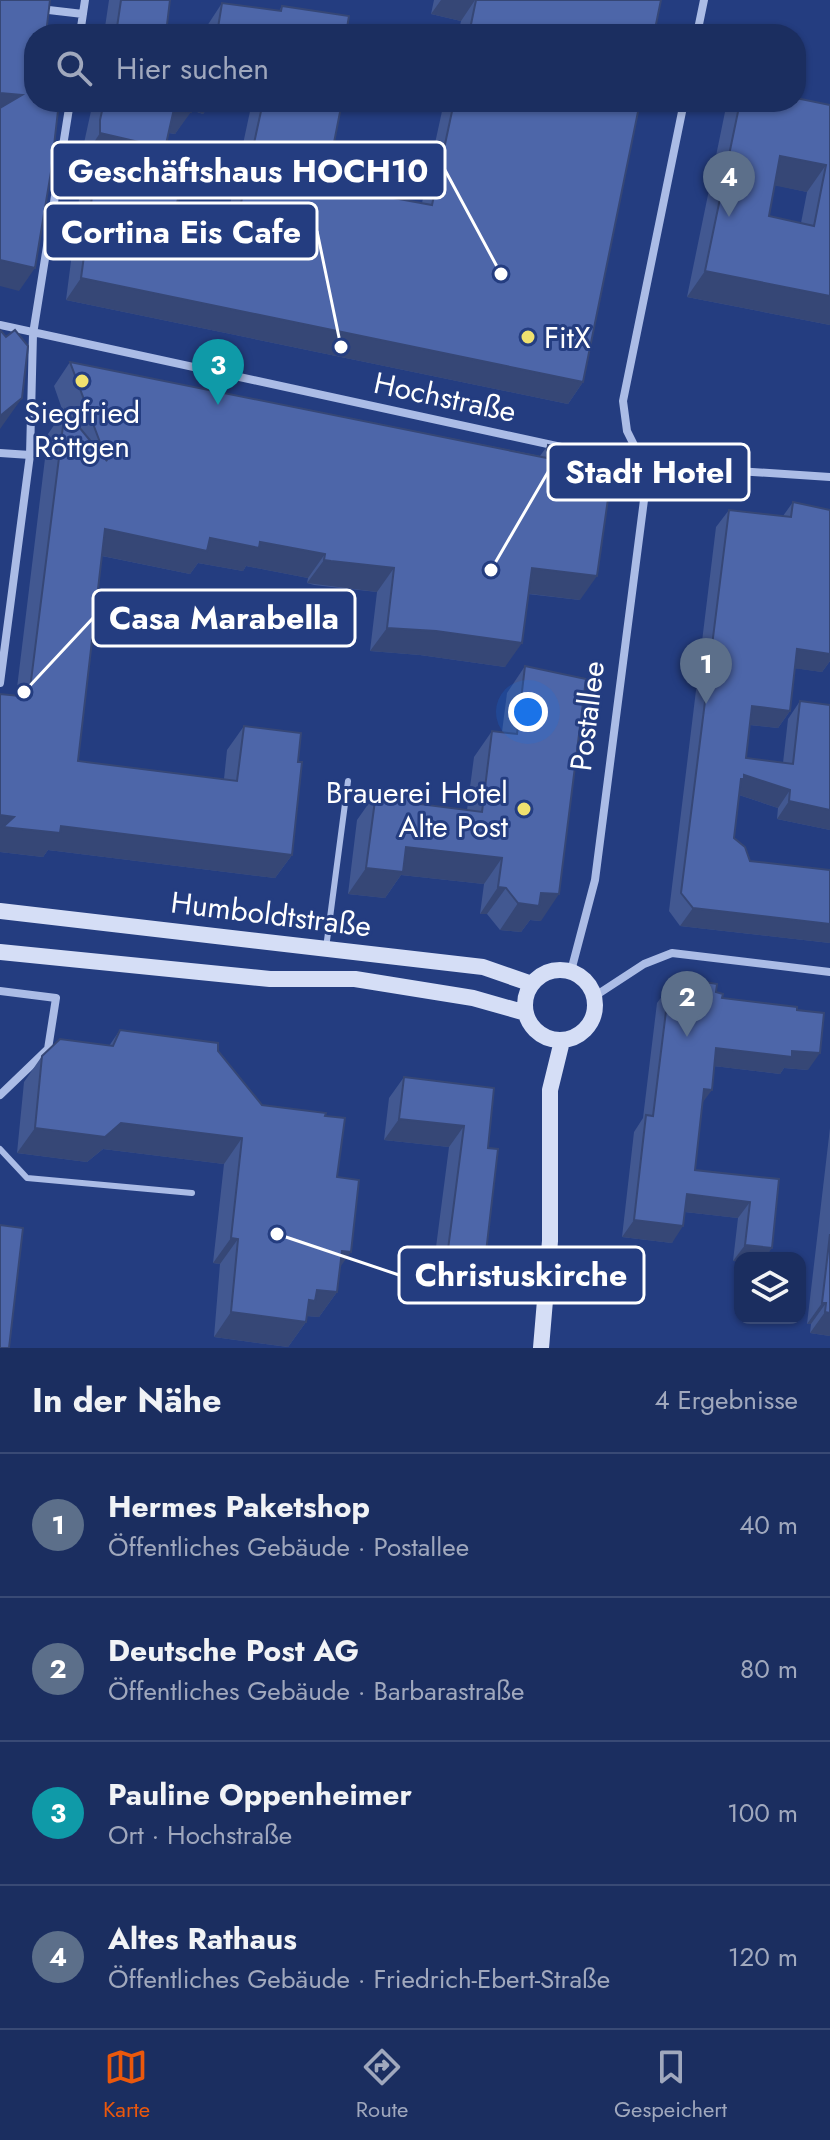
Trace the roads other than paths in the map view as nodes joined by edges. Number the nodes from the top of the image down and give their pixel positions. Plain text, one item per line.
1 (85, 0) edge
2 (704, 0) edge
3 (33, 8) edge
4 (83, 14) junction
5 (82, 24) edge
6 (699, 24) edge
7 (68, 112) edge
8 (682, 112) edge
9 (60, 156) junction
10 (98, 164) edge
11 (0, 325) edge
12 (33, 334) junction
13 (0, 453) edge
14 (30, 455) junction
15 (644, 465) junction
16 (830, 477) edge
17 (0, 683) edge
18 (348, 781) dead end
19 (0, 911) edge
20 (326, 948) junction
21 (0, 952) edge
22 (571, 971) junction
23 (830, 972) edge
24 (532, 984) junction
25 (0, 991) edge
26 (595, 996) junction
27 (526, 1013) junction
28 (562, 1041) junction
29 (0, 1095) edge
30 (0, 1149) edge
31 (192, 1193) dead end
32 (541, 1348) edge

1 - 4 street
2 - 6 street
3 - 4 street
4 - 5 street
7 - 9 street
8 - 15 street
9 - 10 lane
9 - 12 street
11 - 12 street, Hochstraße
12 - 14 street
12 - 15 street, Hochstraße
13 - 14 street
14 - 17 street
15 - 16 street, Hochstraße
15 - 22 street, Postallee
18 - 20 lane
19 - 20 main road, Humboldtstraße
20 - 24 main road, Humboldtstraße
21 - 27 main road, Humboldtstraße
22 - 24 main road
22 - 26 main road
23 - 26 street
24 - 27 main road
25 - 29 street
26 - 28 main road
27 - 28 main road
28 - 32 main road
30 - 31 lane

